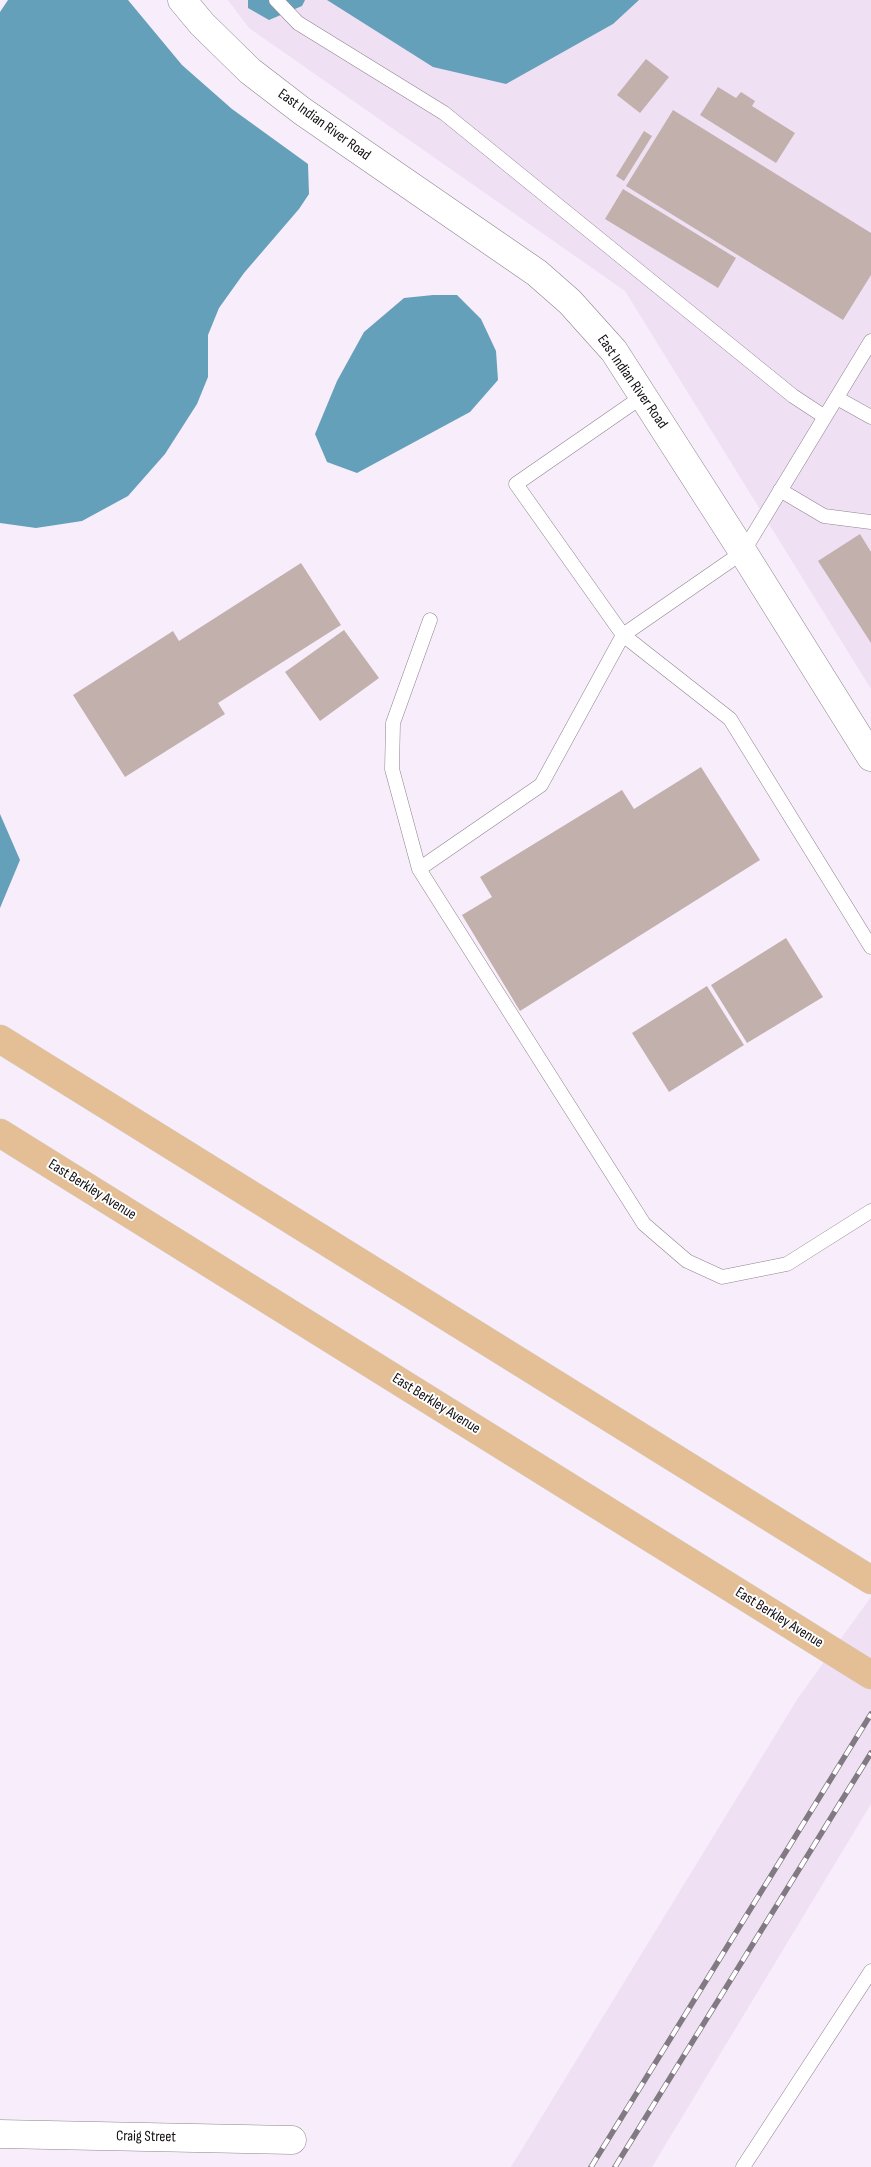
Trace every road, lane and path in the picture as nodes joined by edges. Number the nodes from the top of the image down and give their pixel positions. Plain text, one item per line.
1 (182, 0) edge
2 (276, 0) edge
3 (871, 342) edge
4 (643, 396) junction
5 (837, 398) junction
6 (825, 417) junction
7 (871, 418) edge
8 (780, 490) junction
9 (871, 522) edge
10 (743, 552) junction
11 (430, 620) dead end
12 (623, 634) junction
13 (871, 757) edge
14 (419, 869) junction
15 (871, 947) edge
16 (0, 1039) edge
17 (0, 1133) edge
18 (871, 1211) edge
19 (871, 1580) edge
20 (871, 1675) edge
21 (871, 1971) edge
22 (0, 2134) edge
23 (292, 2140) dead end
24 (743, 2167) edge

1 - 4 street, East Indian River Road
2 - 6 lane
3 - 5 lane
4 - 10 street, East Indian River Road
4 - 12 lane
5 - 6 lane
5 - 7 lane
6 - 8 lane
8 - 9 lane
8 - 10 lane
10 - 12 lane
10 - 13 street, East Indian River Road
11 - 14 lane
12 - 14 lane
12 - 15 lane
14 - 18 lane
16 - 19 main road
17 - 20 main road, East Berkley Avenue
21 - 24 lane
22 - 23 street, Craig Street

